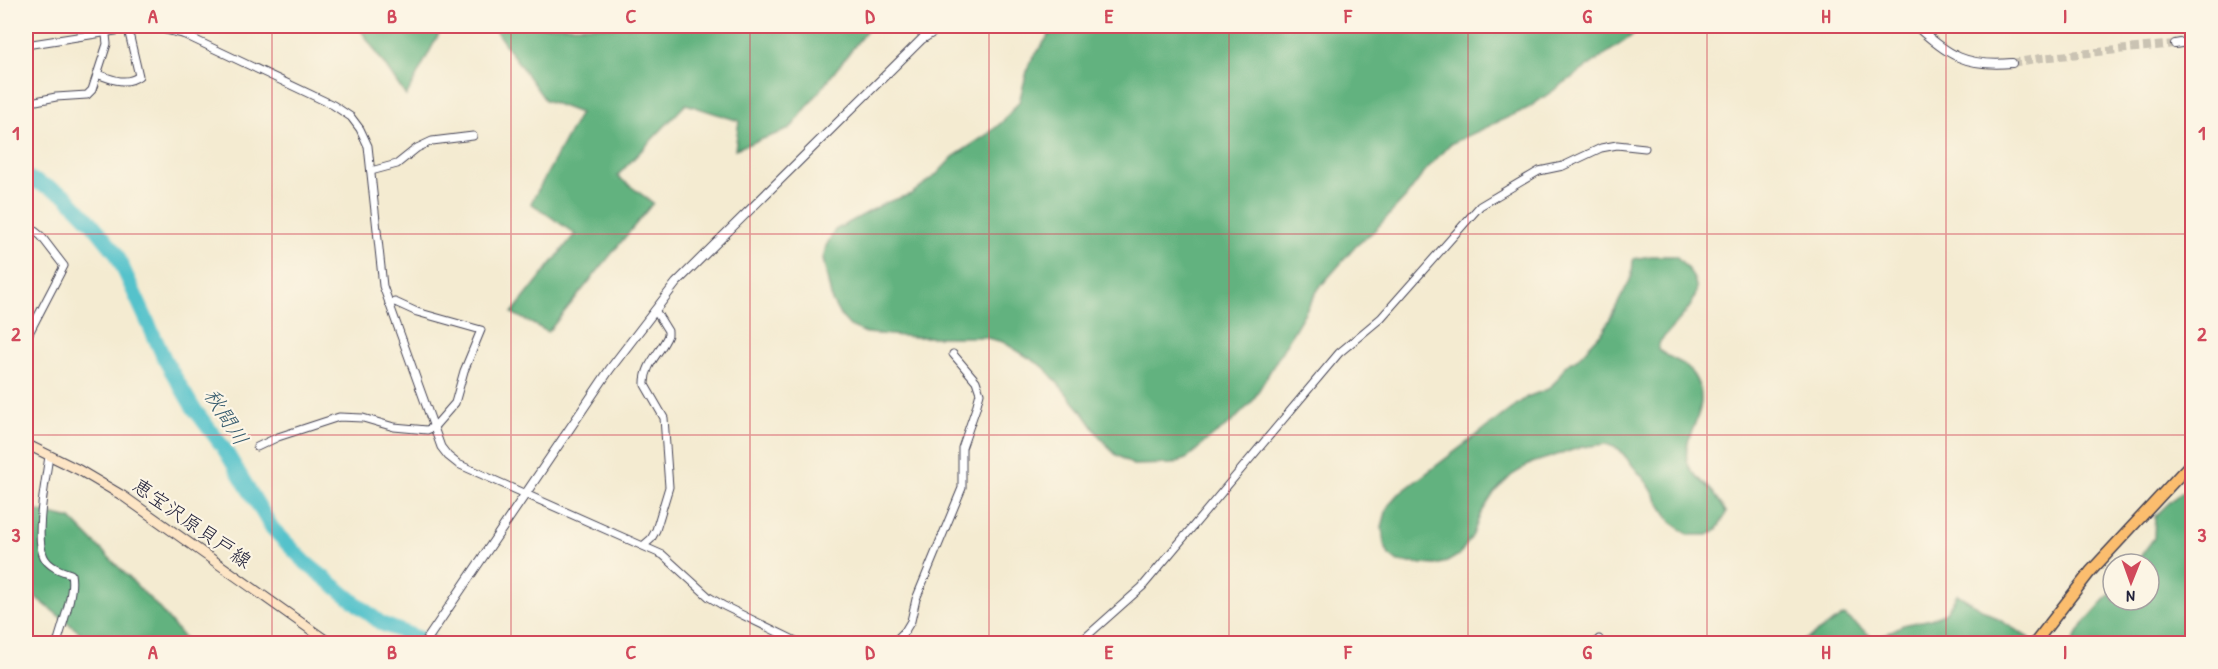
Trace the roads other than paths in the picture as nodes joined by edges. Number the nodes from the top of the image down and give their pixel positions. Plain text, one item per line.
1 (186, 26) edge
2 (943, 26) edge
3 (1916, 26) edge
4 (105, 29) edge
5 (128, 29) junction
6 (183, 34) junction
7 (2193, 41) edge
8 (2175, 44) tunnel mouth
9 (26, 45) edge
10 (2012, 63) tunnel mouth
11 (97, 74) junction
12 (26, 103) edge
13 (473, 136) dead end
14 (1645, 148) dead end
15 (371, 171) junction
16 (26, 224) edge
17 (389, 303) junction
18 (655, 310) junction
19 (26, 339) edge
20 (953, 354) dead end
21 (434, 427) junction
22 (26, 444) edge
23 (257, 447) dead end
24 (49, 456) junction
25 (2193, 462) edge
26 (526, 493) junction
27 (644, 545) junction
28 (57, 644) edge
29 (332, 644) edge
30 (424, 644) edge
31 (802, 644) edge
32 (892, 644) edge
33 (1078, 644) edge
34 (2034, 644) edge

1 - 6 street
2 - 18 street
3 - 10 street
4 - 5 street
4 - 9 street
4 - 11 street
5 - 6 street
5 - 11 street
6 - 15 street
7 - 8 street
11 - 12 street
13 - 15 street
14 - 33 street
15 - 17 street
16 - 19 street
17 - 21 street
17 - 21 street
18 - 26 street
18 - 27 street
20 - 32 street
21 - 23 street
21 - 26 street
22 - 24 main road, 恵宝沢原貝戸線
24 - 28 street
24 - 29 main road, 恵宝沢原貝戸線
25 - 34 main road
26 - 27 street
26 - 30 street
27 - 31 street

